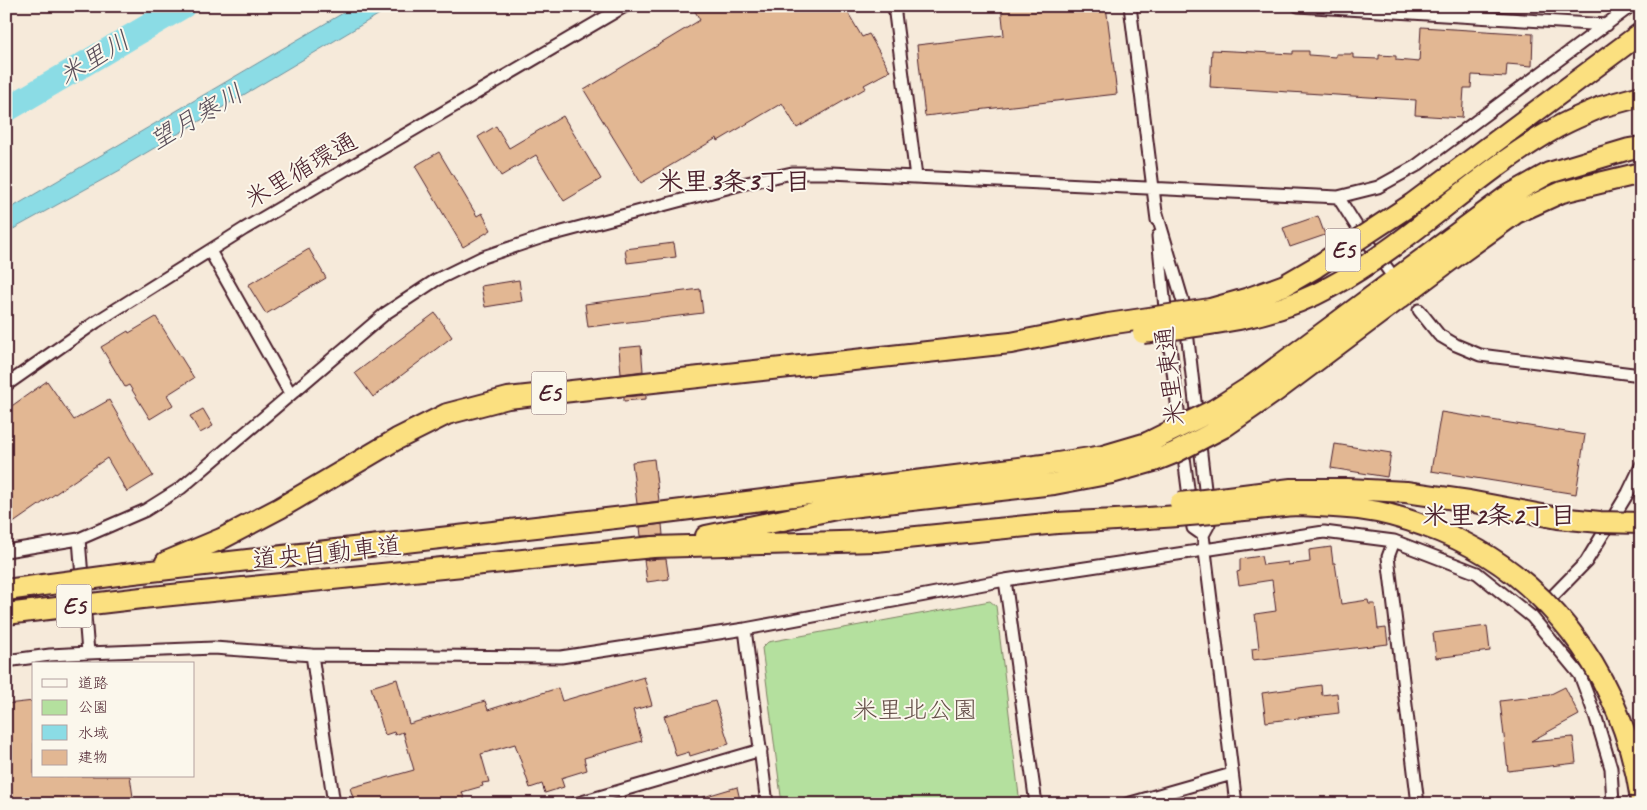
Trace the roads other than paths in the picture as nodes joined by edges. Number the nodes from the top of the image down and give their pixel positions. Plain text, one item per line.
1 (625, 6) edge
2 (894, 6) edge
3 (1130, 6) edge
4 (1298, 6) edge
5 (1631, 6) edge
6 (1607, 25) junction
7 (1641, 34) edge
8 (1641, 96) edge
9 (1641, 147) edge
10 (1641, 173) edge
11 (916, 177) junction
12 (1153, 188) junction
13 (1338, 197) junction
14 (1156, 214) junction
15 (210, 251) junction
16 (1389, 271) dead end
17 (1419, 310) dead end
18 (1011, 343) junction
19 (1641, 375) edge
20 (6, 385) edge
21 (290, 394) junction
22 (1219, 419) junction
23 (1151, 452) junction
24 (1641, 466) edge
25 (1057, 522) junction
26 (1641, 523) edge
27 (1202, 536) junction
28 (79, 539) junction
29 (1394, 540) junction
30 (653, 546) junction
31 (1204, 550) junction
32 (6, 551) edge
33 (146, 571) junction
34 (1005, 580) junction
35 (6, 590) edge
36 (6, 614) edge
37 (1532, 618) junction
38 (745, 629) junction
39 (88, 652) junction
40 (312, 655) junction
41 (6, 661) edge
42 (761, 750) junction
43 (1232, 774) junction
44 (1641, 799) edge
45 (334, 804) edge
46 (575, 804) edge
47 (767, 804) edge
48 (1036, 804) edge
49 (1127, 804) edge
50 (1236, 804) edge
51 (1418, 804) edge
52 (1613, 804) edge

1 - 15 street, 米里循環通
2 - 11 street
3 - 12 street, 米里東通
4 - 6 street
5 - 6 street
6 - 13 street
7 - 18 highway, E5, bridge
8 - 18 highway, bridge
9 - 22 highway
10 - 22 highway
11 - 12 street
11 - 21 street
12 - 13 street
12 - 14 street, 米里東通
13 - 16 street
14 - 27 street, 米里東通
14 - 27 street, 米里東通
15 - 20 street, 米里循環通
15 - 21 street
17 - 19 street
18 - 33 highway, E5, bridge
21 - 28 street
22 - 23 highway, bridge
23 - 30 highway
23 - 33 highway, E5
24 - 37 street
25 - 26 highway, E5, bridge
25 - 30 highway, E5
25 - 44 highway, bridge
27 - 31 street, 米里東通
28 - 32 street
28 - 39 street
29 - 31 street
29 - 37 street
29 - 51 street
30 - 36 highway, 道央自動車道 / E5, bridge
31 - 34 street
31 - 43 street, 米里東通
33 - 35 highway, E5, bridge
34 - 38 street
34 - 48 street
37 - 52 street
38 - 40 street
38 - 42 street
39 - 40 street
39 - 41 street
40 - 45 street
42 - 46 street
42 - 47 street
43 - 49 street
43 - 50 street, 米里東通

